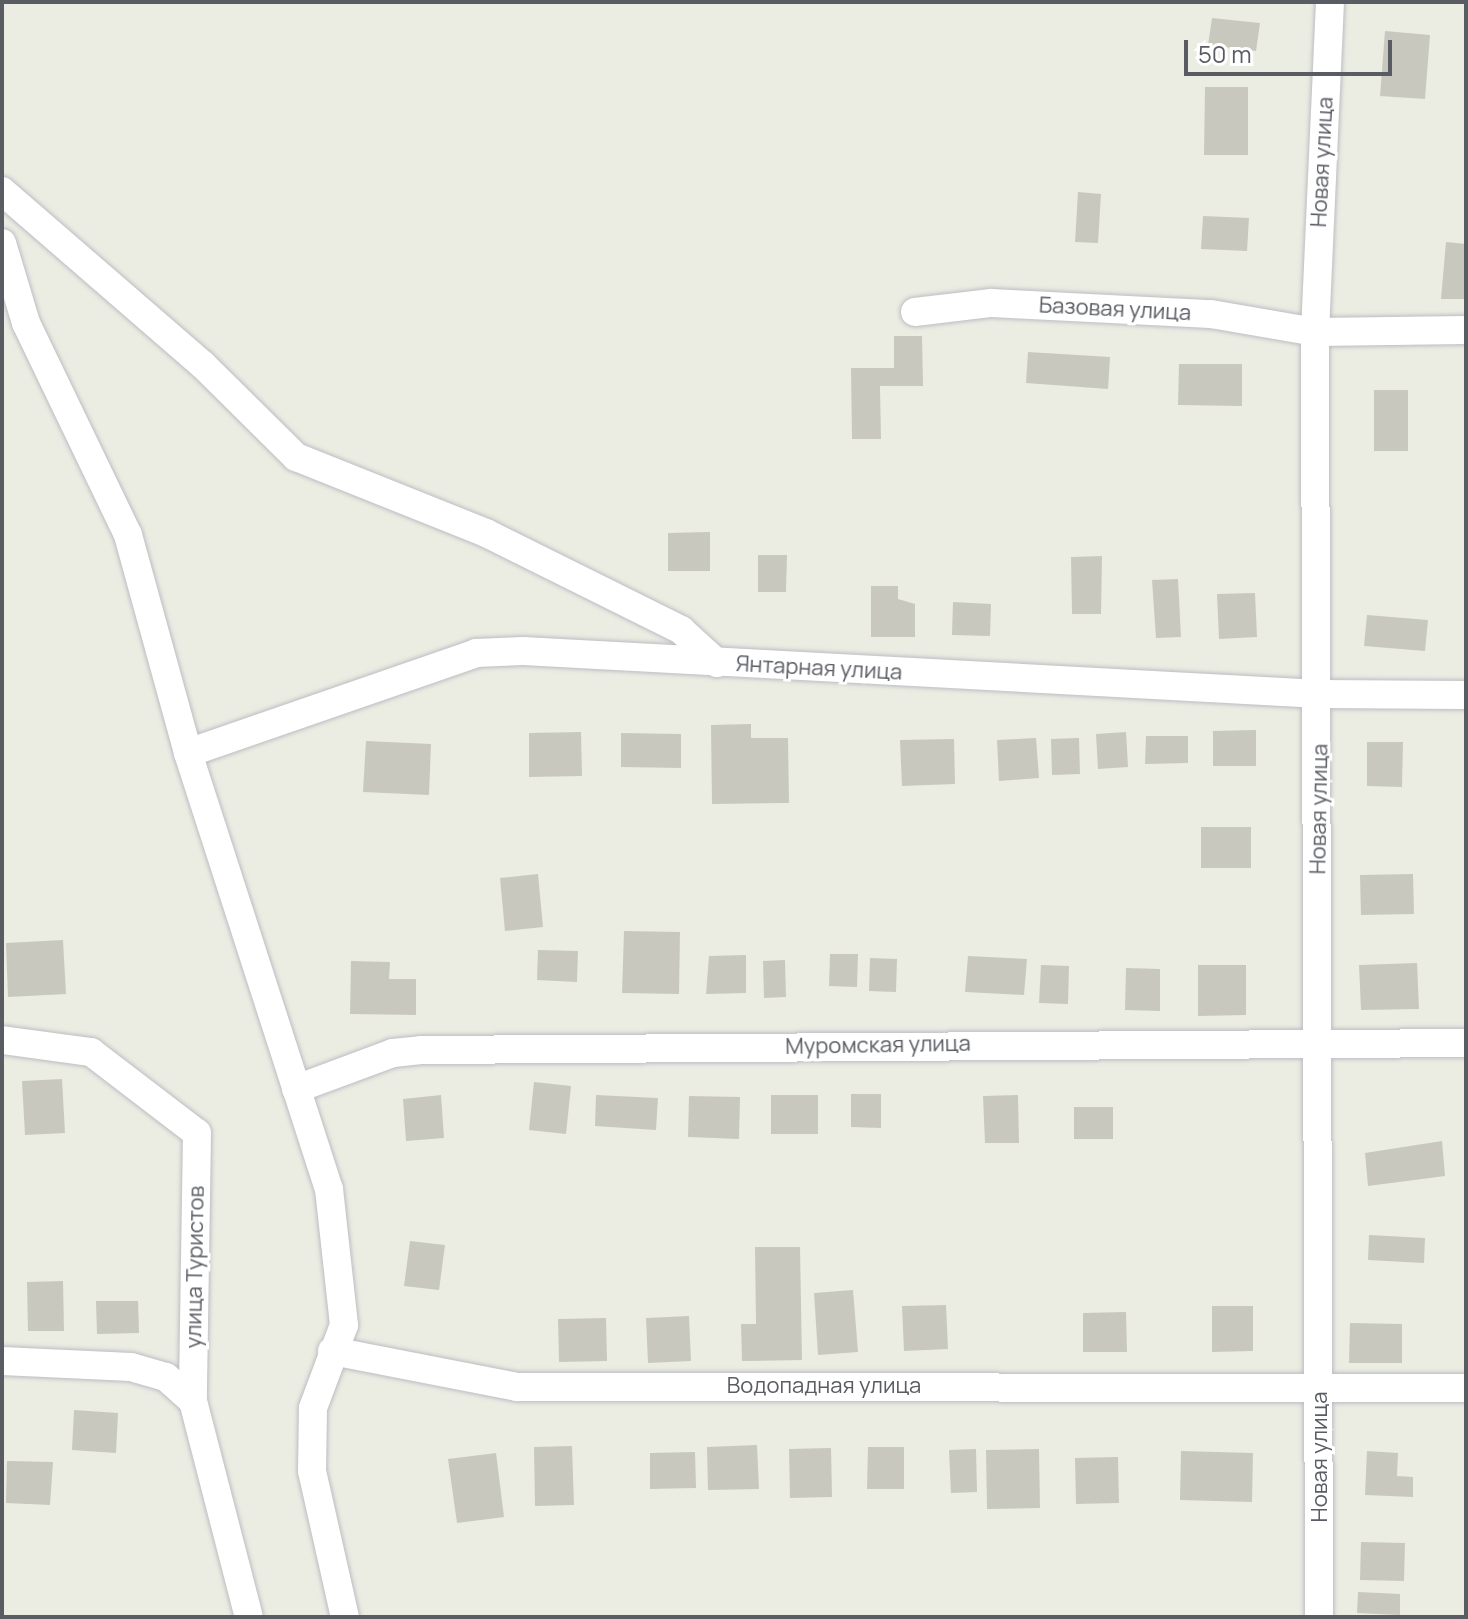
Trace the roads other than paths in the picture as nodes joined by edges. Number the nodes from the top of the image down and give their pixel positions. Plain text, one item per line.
1 (1330, 2) edge
2 (2, 191) edge
3 (2, 243) edge
4 (915, 312) dead end
5 (1466, 330) edge
6 (1315, 332) junction
7 (717, 663) junction
8 (1320, 694) junction
9 (1466, 695) edge
10 (188, 753) junction
11 (2, 1040) edge
12 (1316, 1041) junction
13 (1466, 1043) edge
14 (296, 1089) junction
15 (332, 1351) junction
16 (2, 1361) edge
17 (1320, 1385) junction
18 (1466, 1388) edge
19 (193, 1401) junction
20 (249, 1617) edge
21 (345, 1617) edge
22 (1319, 1617) edge

1 - 6 street, Новая улица
2 - 7 street
3 - 10 street
4 - 6 street, Базовая улица
5 - 6 street, Базовая улица
6 - 8 street, Новая улица
7 - 8 street, Янтарная улица
7 - 10 street, Янтарная улица
8 - 9 street, Янтарная улица
8 - 12 street, Новая улица
10 - 14 street
11 - 19 street, улица Туристов
12 - 13 street, Муромская улица
12 - 14 street, Муромская улица
12 - 17 street, Новая улица
14 - 15 street
15 - 17 street, Водопадная улица
15 - 21 street
16 - 19 street
17 - 18 street, Водопадная улица
17 - 22 street, Новая улица
19 - 20 street, улица Туристов

